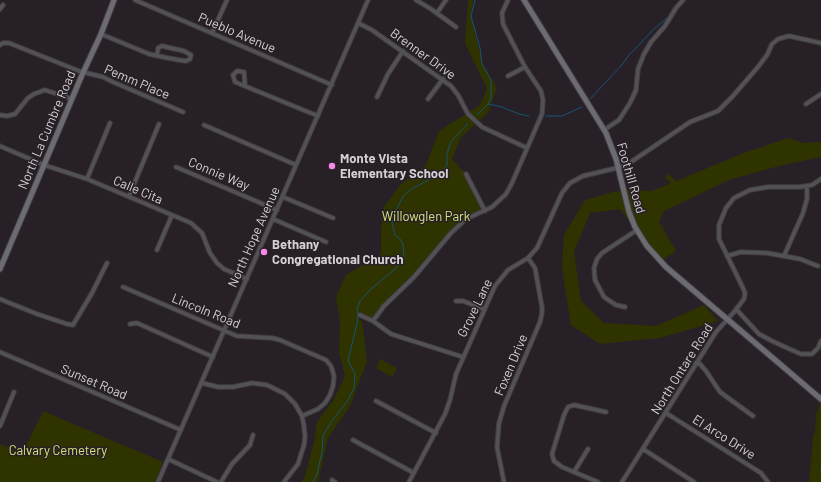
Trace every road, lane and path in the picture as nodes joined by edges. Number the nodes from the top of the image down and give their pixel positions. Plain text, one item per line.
1 (114, 0) edge
2 (135, 0) edge
3 (227, 0) edge
4 (368, 0) edge
5 (416, 0) edge
6 (446, 0) edge
7 (508, 0) edge
8 (524, 0) edge
9 (683, 0) edge
10 (3, 5) dead end
11 (0, 9) edge
12 (437, 13) junction
13 (358, 23) junction
14 (456, 27) dead end
15 (212, 33) junction
16 (101, 34) junction
17 (821, 43) edge
18 (0, 45) edge
19 (403, 51) junction
20 (157, 56) junction
21 (525, 67) junction
22 (84, 72) junction
23 (508, 76) dead end
24 (443, 78) junction
25 (332, 84) junction
26 (245, 85) dead end
27 (821, 94) edge
28 (377, 97) dead end
29 (72, 99) junction
30 (428, 99) dead end
31 (806, 104) dead end
32 (183, 112) dead end
33 (0, 115) edge
34 (318, 116) junction
35 (110, 123) dead end
36 (159, 124) dead end
37 (204, 125) dead end
38 (604, 130) junction
39 (0, 146) edge
40 (527, 148) junction
41 (44, 165) junction
42 (296, 165) junction
43 (176, 167) dead end
44 (619, 169) junction
45 (466, 174) dead end
46 (87, 179) junction
47 (821, 179) edge
48 (807, 186) junction
49 (129, 196) junction
50 (283, 197) junction
51 (277, 210) junction
52 (485, 210) junction
53 (172, 215) junction
54 (333, 218) dead end
55 (273, 219) junction
56 (637, 230) junction
57 (326, 242) dead end
58 (157, 250) dead end
59 (728, 256) junction
60 (784, 256) junction
61 (528, 258) junction
62 (108, 263) dead end
63 (818, 266) dead end
64 (0, 269) edge
65 (247, 279) junction
66 (123, 287) dead end
67 (0, 299) edge
68 (456, 301) dead end
69 (625, 307) dead end
70 (484, 309) junction
71 (736, 309) junction
72 (360, 315) dead end
73 (727, 319) junction
74 (373, 321) junction
75 (130, 324) dead end
76 (224, 331) junction
77 (821, 341) edge
78 (0, 352) edge
79 (213, 357) junction
80 (463, 357) junction
81 (696, 363) junction
82 (202, 383) junction
83 (14, 392) dead end
84 (821, 399) edge
85 (376, 401) dead end
86 (606, 412) dead end
87 (666, 413) junction
88 (302, 416) junction
89 (753, 416) dead end
90 (0, 426) edge
91 (181, 430) junction
92 (436, 433) junction
93 (253, 435) dead end
94 (353, 440) dead end
95 (588, 449) dead end
96 (643, 449) junction
97 (168, 459) junction
98 (574, 472) junction
99 (414, 473) junction
100 (158, 482) edge
101 (217, 482) edge
102 (221, 482) edge
103 (284, 482) edge
104 (409, 482) edge
105 (504, 482) edge
106 (598, 482) edge
107 (622, 482) edge
108 (694, 482) edge
109 (768, 482) edge

1 - 16 main road, North La Cumbre Road
2 - 15 street, Pueblo Avenue
3 - 15 street
4 - 13 street, North Hope Avenue
5 - 12 street
6 - 12 street
7 - 21 street
8 - 38 main road, Foothill Road
9 - 38 street
10 - 11 street
12 - 14 street
13 - 19 street, Brenner Drive
13 - 25 street, North Hope Avenue
15 - 25 street, Pueblo Avenue
16 - 20 street
16 - 22 main road, North La Cumbre Road
17 - 44 street, Grove Lane
18 - 22 street, Pemm Place
19 - 24 street, Brenner Drive
19 - 28 street
20 - 20 street
21 - 23 street
21 - 40 street
22 - 29 main road, North La Cumbre Road
22 - 32 street, Pemm Place
24 - 30 street
24 - 40 street, Brenner Drive
25 - 34 street, North Hope Avenue
26 - 34 street
27 - 31 street
29 - 33 street
29 - 41 main road, North La Cumbre Road
34 - 42 street, North Hope Avenue
35 - 46 street
36 - 49 street
37 - 42 street
38 - 44 main road, Foothill Road
39 - 41 street, Calle Cita
40 - 52 street
41 - 46 street, Calle Cita
41 - 64 main road, North La Cumbre Road
42 - 50 street, North Hope Avenue
43 - 51 street, Connie Way
44 - 56 main road, Foothill Road
44 - 61 street, Grove Lane
45 - 52 street
46 - 49 street, Calle Cita
47 - 48 street, North Ontare Road
48 - 59 street, North Ontare Road
48 - 60 street
49 - 53 street, Calle Cita
50 - 51 street, North Hope Avenue
50 - 54 street
51 - 55 street, North Hope Avenue
52 - 74 street
53 - 58 street
53 - 65 street, Calle Cita
55 - 57 street
55 - 65 street, North Hope Avenue
56 - 69 street
56 - 73 main road, Foothill Road
59 - 60 street
59 - 71 street, North Ontare Road
60 - 63 street
61 - 70 street, Grove Lane
61 - 105 street, Foxen Drive
62 - 67 street
65 - 76 street, North Hope Avenue
66 - 76 street, Lincoln Road
68 - 70 street
70 - 80 street, Grove Lane
71 - 73 street, North Ontare Road
71 - 77 street
72 - 74 street
73 - 81 street, North Ontare Road
73 - 84 main road, Foothill Road
74 - 80 street
75 - 79 street
76 - 79 street, North Hope Avenue
76 - 88 street, Lincoln Road
78 - 91 street, Sunset Road
79 - 82 street, North Hope Avenue
80 - 92 street, Grove Lane
81 - 87 street, North Ontare Road
81 - 89 street
82 - 88 street
82 - 91 street, North Hope Avenue
83 - 90 street
85 - 92 street
86 - 98 street
87 - 96 street, North Ontare Road
87 - 109 street, El Arco Drive
88 - 103 street
91 - 97 street, North Hope Avenue
92 - 99 street, Grove Lane
93 - 102 street
94 - 99 street
95 - 98 street
96 - 107 street, North Ontare Road
96 - 108 street
97 - 100 street, North Hope Avenue
97 - 101 street
98 - 106 street
99 - 104 street, Grove Lane

